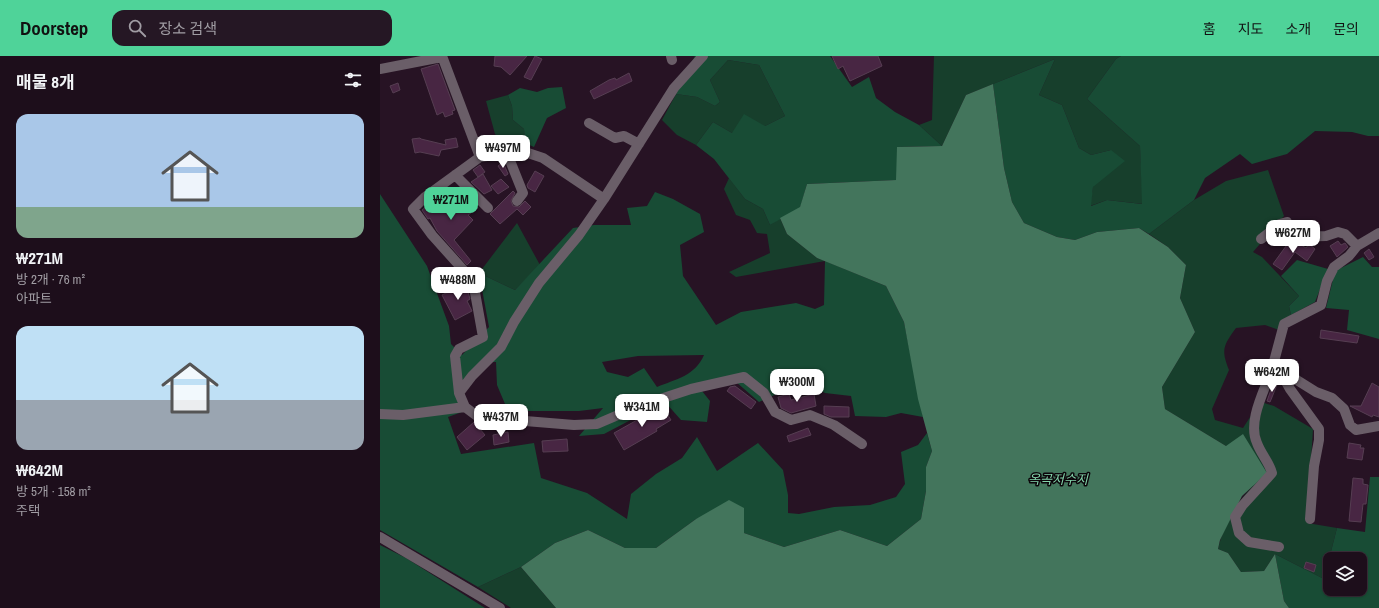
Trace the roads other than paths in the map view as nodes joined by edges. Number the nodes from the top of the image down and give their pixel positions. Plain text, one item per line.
1 (442, 56) edge
2 (702, 56) edge
3 (380, 69) edge
4 (589, 123) dead end
5 (639, 144) junction
6 (507, 153) junction
7 (480, 157) junction
8 (455, 175) junction
9 (604, 199) junction
10 (517, 201) dead end
11 (488, 208) dead end
12 (1379, 233) edge
13 (1261, 240) dead end
14 (1357, 246) junction
15 (1276, 371) junction
16 (459, 393) junction
17 (465, 407) junction
18 (380, 414) edge
19 (1379, 426) edge
20 (862, 444) dead end
21 (1310, 519) dead end
22 (380, 537) edge
23 (1279, 547) dead end
24 (500, 608) edge

1 - 3 street
1 - 7 street
2 - 5 street
4 - 5 street
5 - 9 street
6 - 7 street
6 - 9 street
6 - 10 street
7 - 8 street
8 - 11 street
8 - 16 street
9 - 16 street
12 - 14 street
13 - 14 street
14 - 15 street
15 - 19 street
15 - 21 street
15 - 23 street
16 - 17 street
17 - 18 street
17 - 20 street
22 - 24 street

